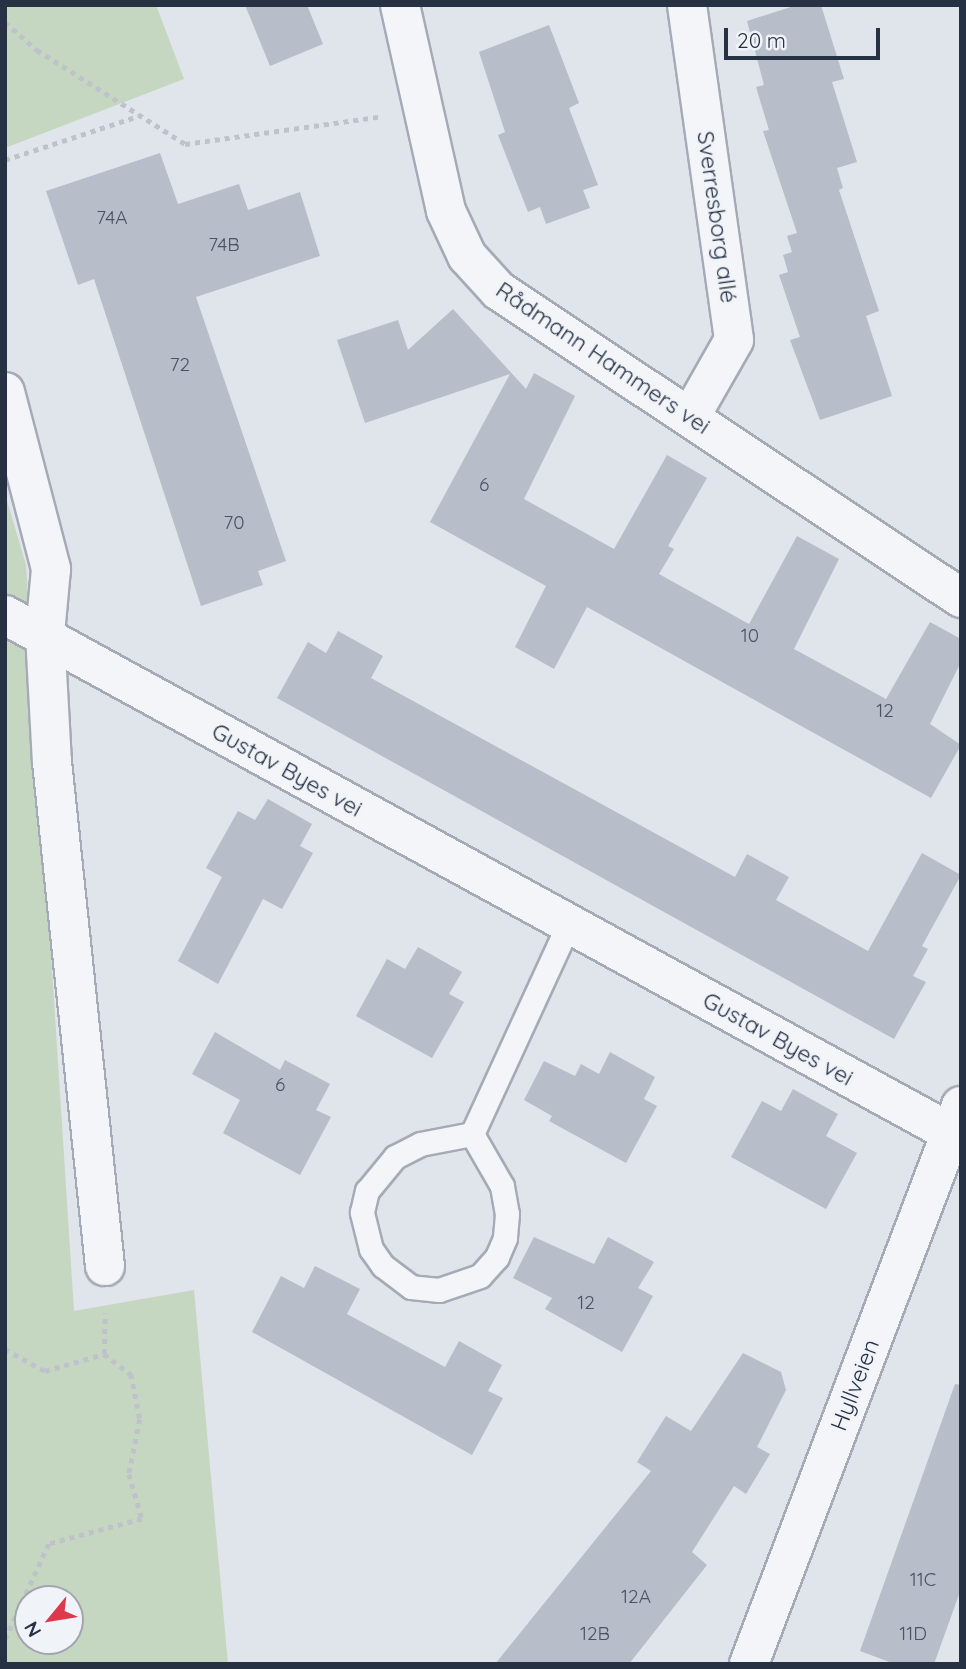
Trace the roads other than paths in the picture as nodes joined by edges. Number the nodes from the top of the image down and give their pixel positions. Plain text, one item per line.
1 (400, 5) edge
2 (687, 5) edge
3 (5, 391) edge
4 (691, 417) junction
5 (961, 598) edge
6 (5, 615) edge
7 (45, 635) junction
8 (568, 925) junction
9 (956, 1119) edge
10 (472, 1134) junction
11 (105, 1266) dead end
12 (749, 1664) edge

1 - 4 street, Rådmann Hammers vei
2 - 4 street, Sverresborg allé
3 - 7 street
4 - 5 street, Rådmann Hammers vei
6 - 7 street, Gustav Byes vei
7 - 8 street, Gustav Byes vei
7 - 11 street
8 - 9 street, Gustav Byes vei
8 - 10 lane
9 - 12 street, Hyllveien
10 - 10 lane

